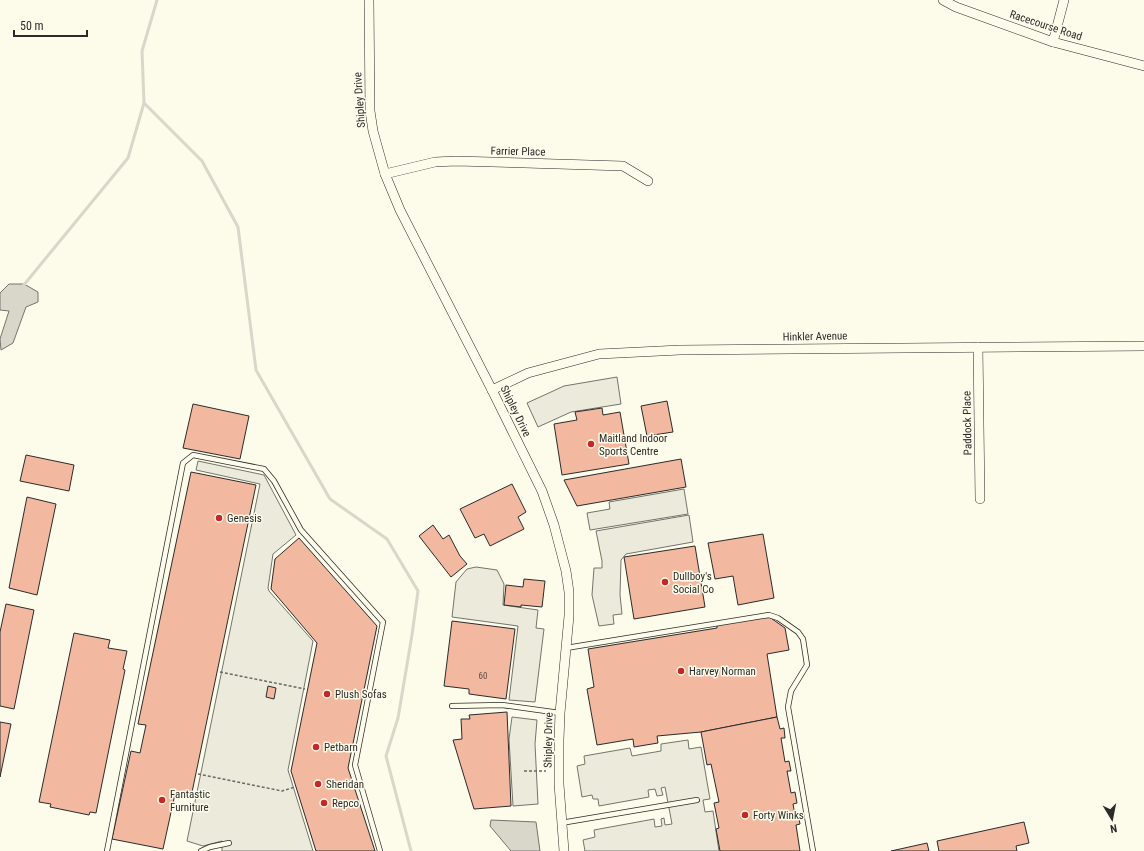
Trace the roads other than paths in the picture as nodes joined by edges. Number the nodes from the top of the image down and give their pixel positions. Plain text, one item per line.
1 (369, 0) edge
2 (943, 0) edge
3 (1064, 0) edge
4 (1053, 42) junction
5 (1144, 66) edge
6 (385, 174) junction
7 (648, 181) dead end
8 (1144, 346) edge
9 (978, 347) junction
10 (492, 390) junction
11 (980, 499) dead end
12 (566, 648) junction
13 (452, 706) dead end
14 (560, 713) junction
15 (697, 800) dead end
16 (561, 823) junction
17 (229, 843) dead end
18 (107, 851) edge
19 (201, 851) edge
20 (380, 851) edge
21 (564, 851) edge
22 (813, 851) edge

1 - 6 street, Shipley Drive
2 - 4 street, Racecourse Road
3 - 4 street
4 - 5 street, Racecourse Road
6 - 7 street, Farrier Place
6 - 10 street, Shipley Drive
8 - 9 street, Hinkler Avenue
9 - 10 street, Hinkler Avenue
9 - 11 street, Paddock Place
10 - 12 street, Shipley Drive
12 - 14 street, Shipley Drive
12 - 22 lane
13 - 14 lane
14 - 16 street, Shipley Drive
15 - 16 lane
16 - 21 street, Shipley Drive
17 - 19 lane
18 - 20 lane

